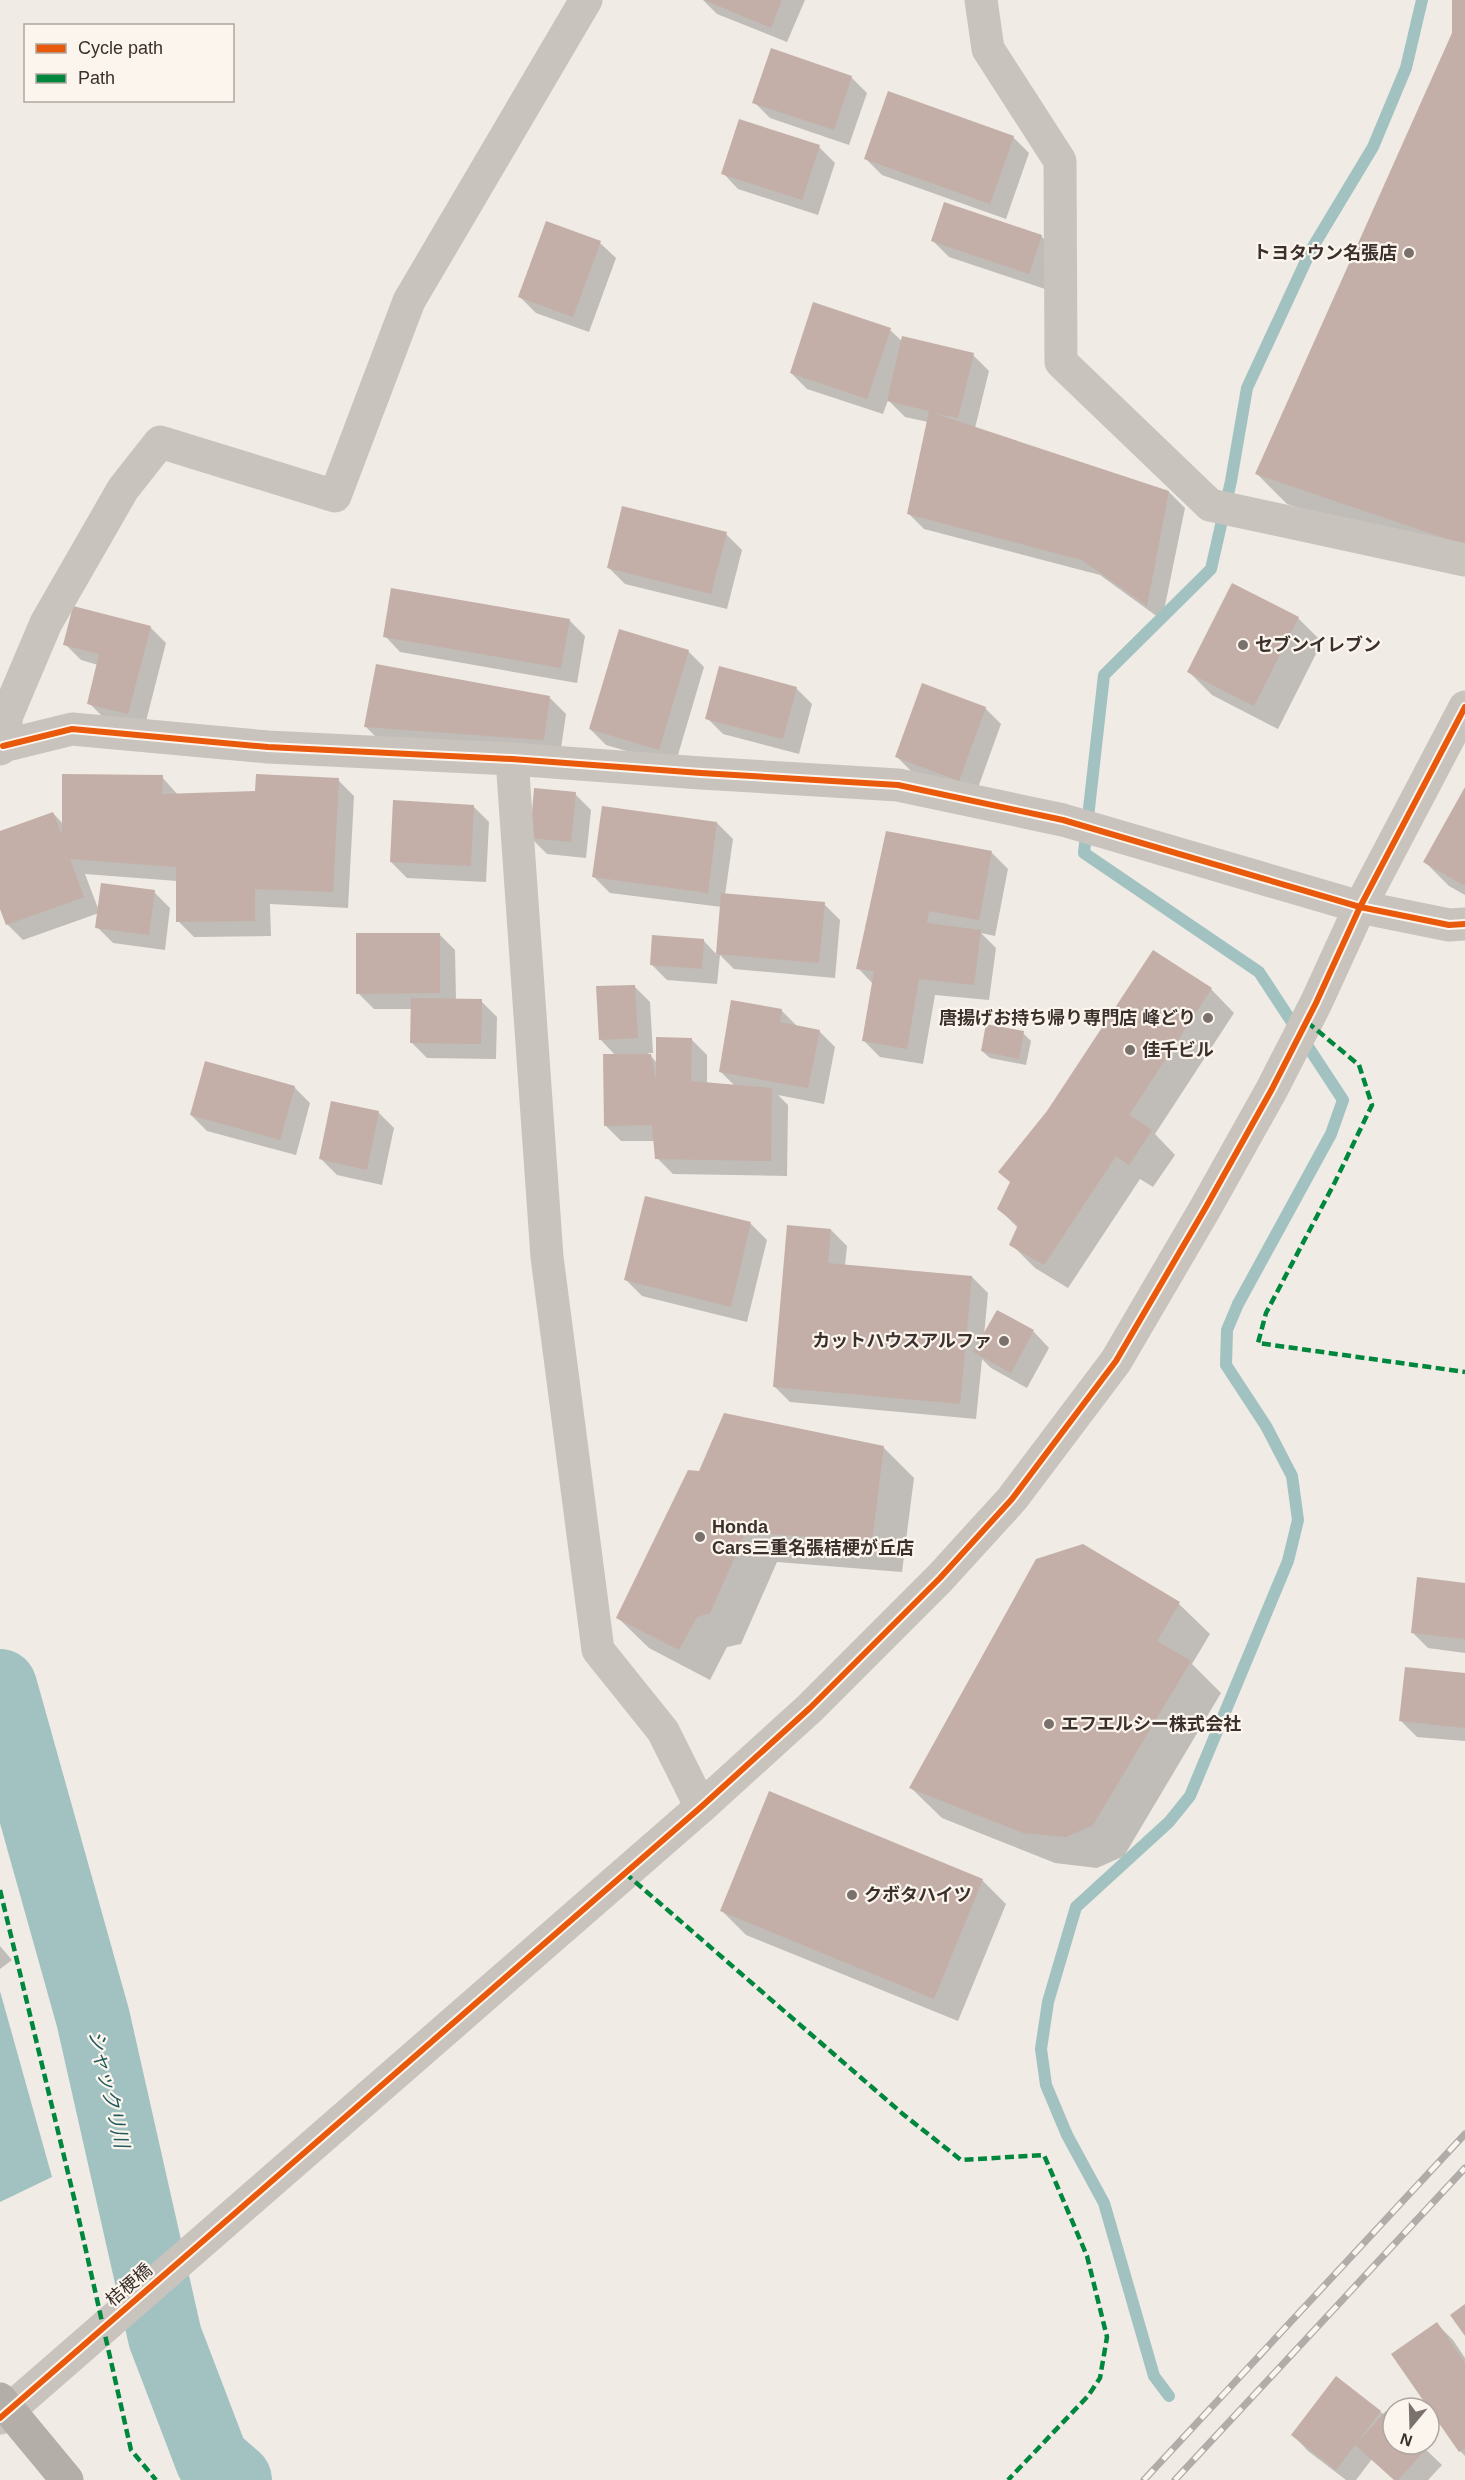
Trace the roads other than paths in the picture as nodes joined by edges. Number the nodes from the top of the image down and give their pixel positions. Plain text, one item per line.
1 (586, 0) edge
2 (981, 0) edge
3 (1465, 560) edge
4 (1465, 707) edge
5 (1, 748) edge
6 (512, 759) junction
7 (1360, 908) junction
8 (1465, 924) edge
9 (701, 1807) junction
10 (3, 2409) edge
11 (67, 2480) edge

1 - 5 street
2 - 3 street
4 - 7 street, 桔梗橋
5 - 6 street
6 - 7 street
6 - 9 street
7 - 8 street
7 - 9 street, 桔梗橋
9 - 10 street, 桔梗橋
10 - 11 highway

